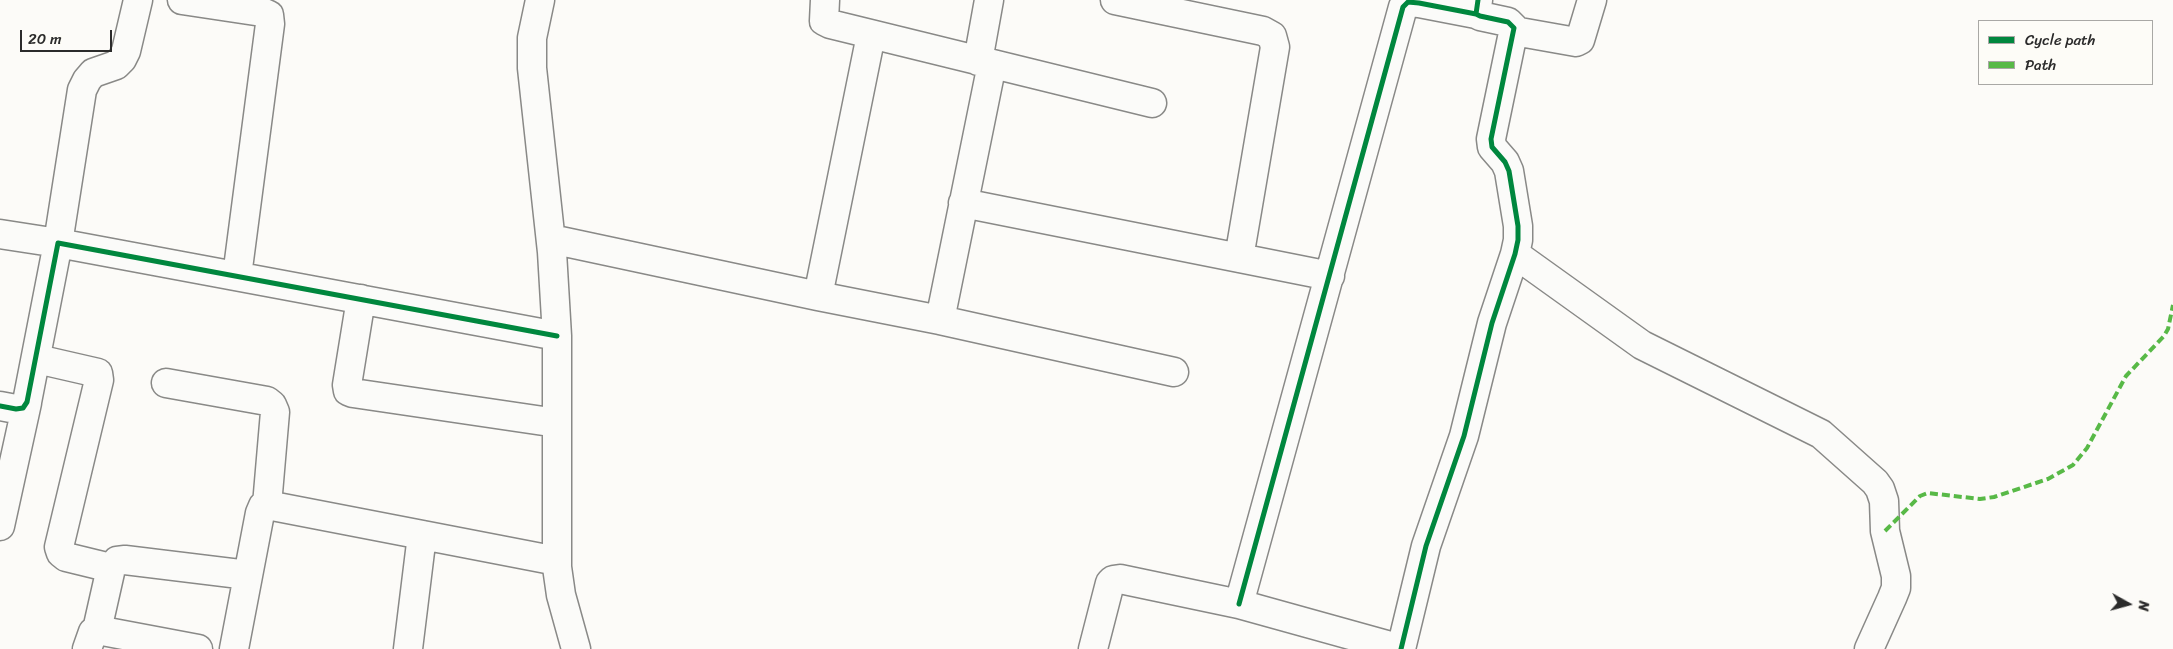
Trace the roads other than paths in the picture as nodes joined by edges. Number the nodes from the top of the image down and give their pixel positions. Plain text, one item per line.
1 (138, 0) edge
2 (182, 0) edge
3 (540, 0) edge
4 (826, 0) edge
5 (989, 0) edge
6 (1114, 0) edge
7 (1592, 0) edge
8 (1477, 7) edge
9 (1514, 31) junction
10 (872, 35) junction
11 (985, 62) junction
12 (1152, 103) dead end
13 (963, 203) junction
14 (0, 234) edge
15 (551, 238) junction
16 (58, 243) junction
17 (1515, 254) junction
18 (1239, 258) junction
19 (237, 276) junction
20 (1330, 276) junction
21 (818, 296) junction
22 (361, 300) junction
23 (940, 320) junction
24 (557, 336) junction
25 (37, 359) junction
26 (1174, 372) dead end
27 (166, 383) dead end
28 (27, 403) junction
29 (0, 406) edge
30 (557, 423) junction
31 (267, 505) junction
32 (0, 526) edge
33 (422, 535) junction
34 (557, 561) junction
35 (112, 568) junction
36 (248, 575) junction
37 (1240, 604) junction
38 (92, 639) edge
39 (583, 648) edge
40 (198, 649) edge
41 (234, 649) edge
42 (408, 649) edge
43 (1092, 649) edge
44 (1401, 649) edge
45 (1869, 649) edge

1 - 16 street
2 - 19 street
3 - 15 street
4 - 10 street
5 - 11 street
6 - 18 street
7 - 9 street
8 - 9 street
8 - 20 street
9 - 17 street
10 - 11 street
10 - 21 street
11 - 12 street
11 - 13 street
13 - 18 street
13 - 23 street
14 - 16 street
15 - 21 street
15 - 24 street
16 - 19 street
16 - 25 street
17 - 44 street
17 - 45 street
18 - 20 street
19 - 22 street
20 - 37 street
21 - 23 street
22 - 24 street
22 - 30 street
23 - 26 street
24 - 30 street
25 - 28 street
25 - 35 street
27 - 31 street
28 - 29 street
28 - 32 street
30 - 34 street
31 - 33 street
31 - 36 street
33 - 34 street
33 - 42 street
34 - 39 street
35 - 36 street
35 - 38 street
36 - 41 street
37 - 43 street
37 - 44 street
38 - 40 street

